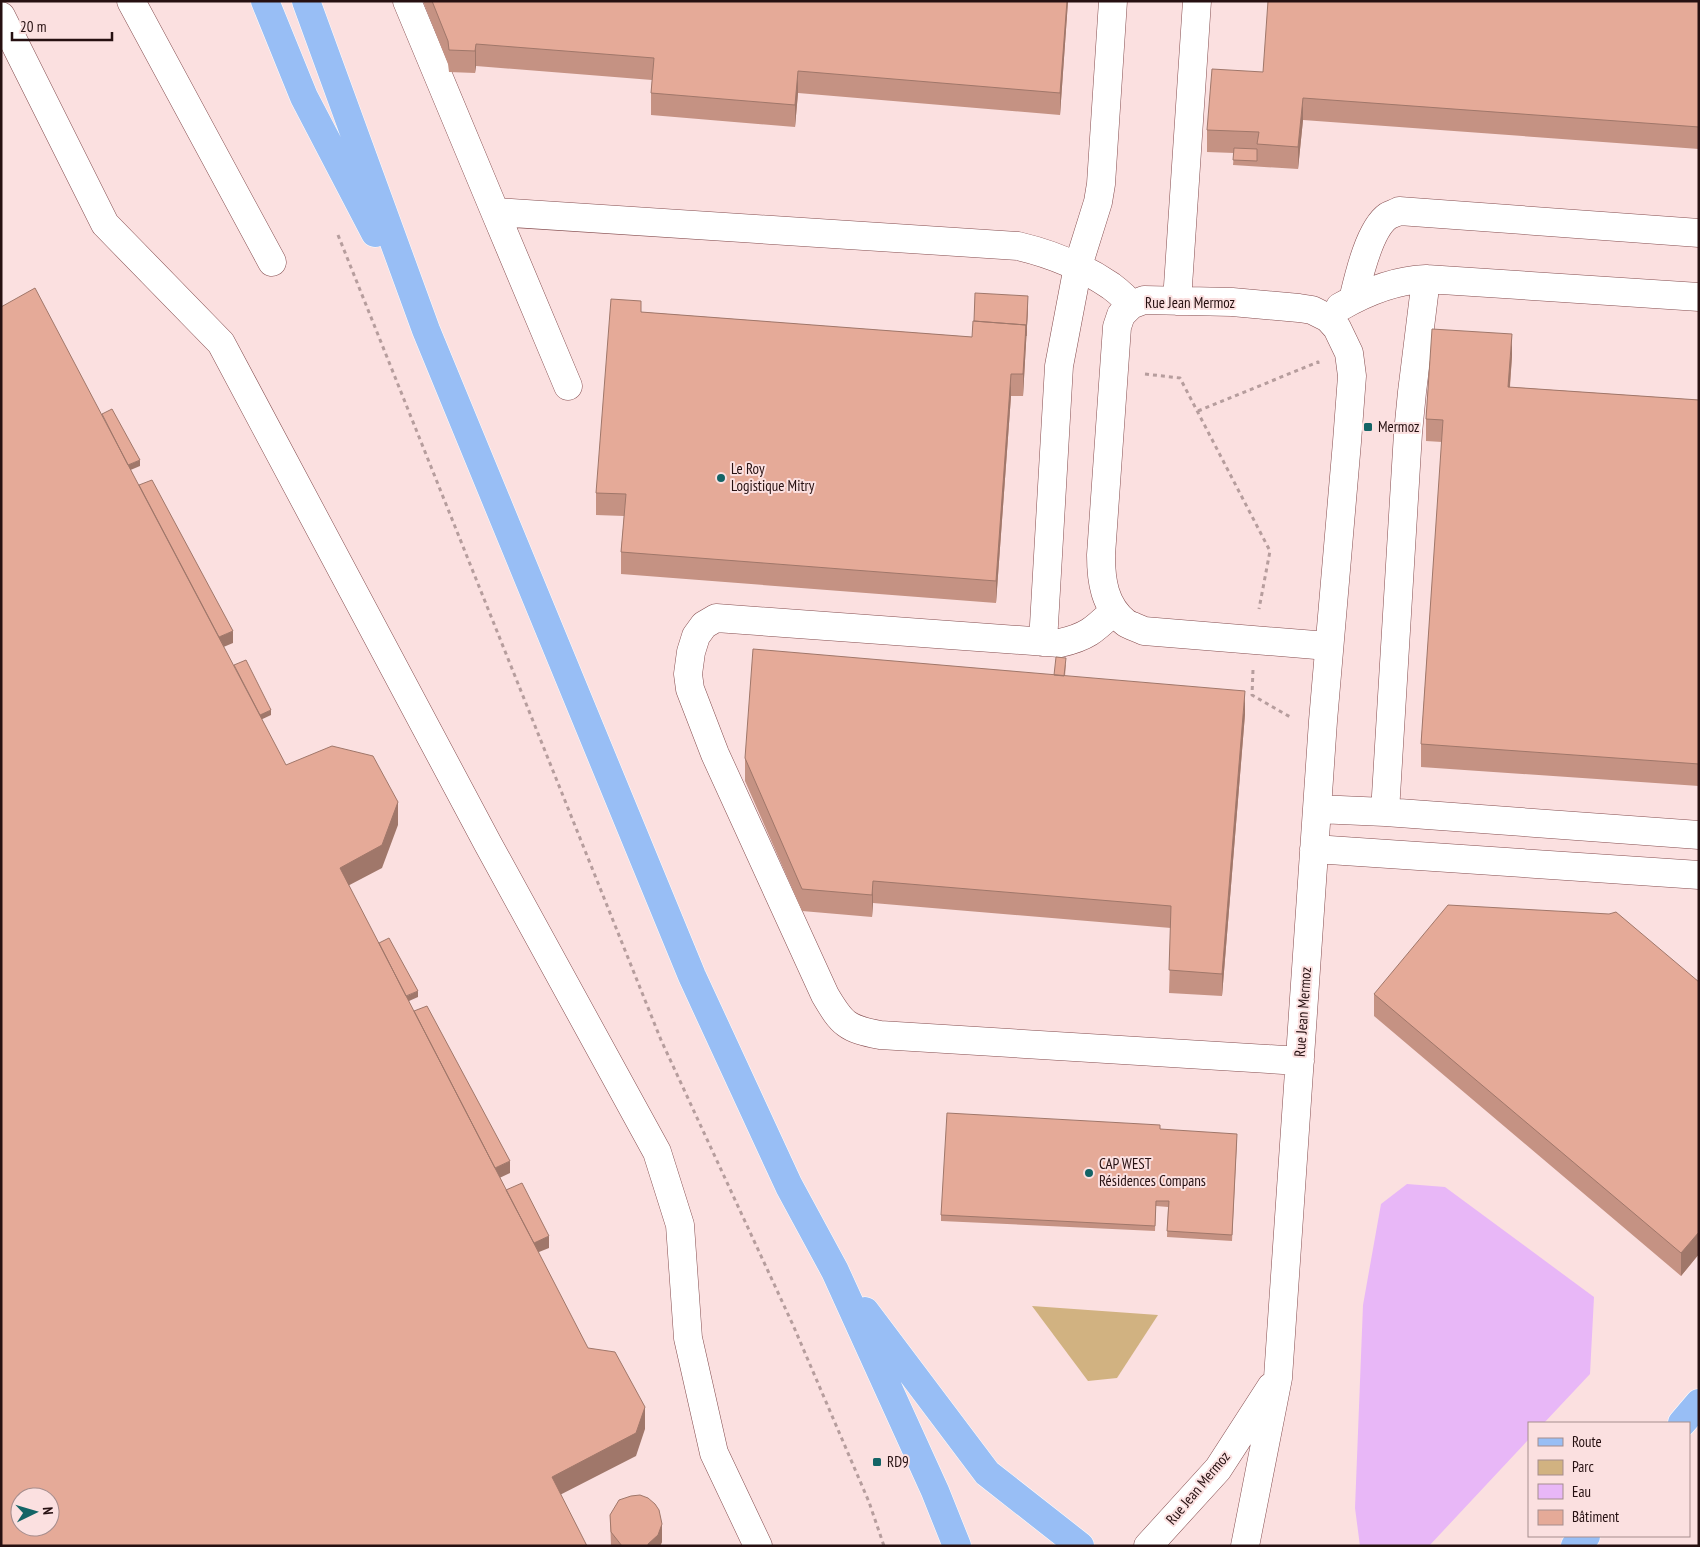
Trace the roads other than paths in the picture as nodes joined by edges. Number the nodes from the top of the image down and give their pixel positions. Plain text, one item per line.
1 (132, 1) edge
2 (265, 1) edge
3 (306, 1) edge
4 (407, 1) edge
5 (1113, 1) edge
6 (1197, 1) edge
7 (1, 16) edge
8 (495, 212) junction
9 (1699, 233) edge
10 (272, 262) dead end
11 (1078, 266) junction
12 (1426, 279) junction
13 (1699, 297) edge
14 (1353, 300) junction
15 (1177, 301) junction
16 (1131, 305) junction
17 (1328, 318) junction
18 (426, 330) junction
19 (568, 386) dead end
20 (1114, 611) junction
21 (1043, 642) junction
22 (1328, 646) junction
23 (1317, 809) junction
24 (1385, 812) junction
25 (1699, 835) edge
26 (1314, 849) junction
27 (1699, 875) edge
28 (1300, 1061) junction
29 (835, 1271) junction
30 (1278, 1378) junction
31 (1699, 1403) edge
32 (1683, 1422) edge
33 (1585, 1537) edge
34 (758, 1546) edge
35 (957, 1546) edge
36 (1080, 1546) edge
37 (1148, 1546) edge
38 (1245, 1546) edge
39 (1575, 1546) edge

1 - 10 street
2 - 18 main road
3 - 18 main road
4 - 8 street
5 - 11 street
6 - 15 street
7 - 34 street
8 - 11 street
8 - 19 street
9 - 14 street
11 - 16 street
11 - 21 street
12 - 13 street
12 - 14 street
12 - 24 street
14 - 17 street
15 - 16 street, Rue Jean Mermoz
15 - 17 street, Rue Jean Mermoz
16 - 20 street, Rue Jean Mermoz
17 - 22 street, Rue Jean Mermoz
18 - 29 main road
20 - 21 street
20 - 22 street, Rue Jean Mermoz
21 - 28 street
22 - 23 street, Rue Jean Mermoz
23 - 24 street
23 - 26 street, Rue Jean Mermoz
24 - 25 street
26 - 27 street
26 - 28 street, Rue Jean Mermoz
28 - 30 street, Rue Jean Mermoz
29 - 35 main road
29 - 36 main road
30 - 37 street, Rue Jean Mermoz
30 - 38 street, Rue Jean Mermoz
31 - 32 main road
33 - 39 main road

